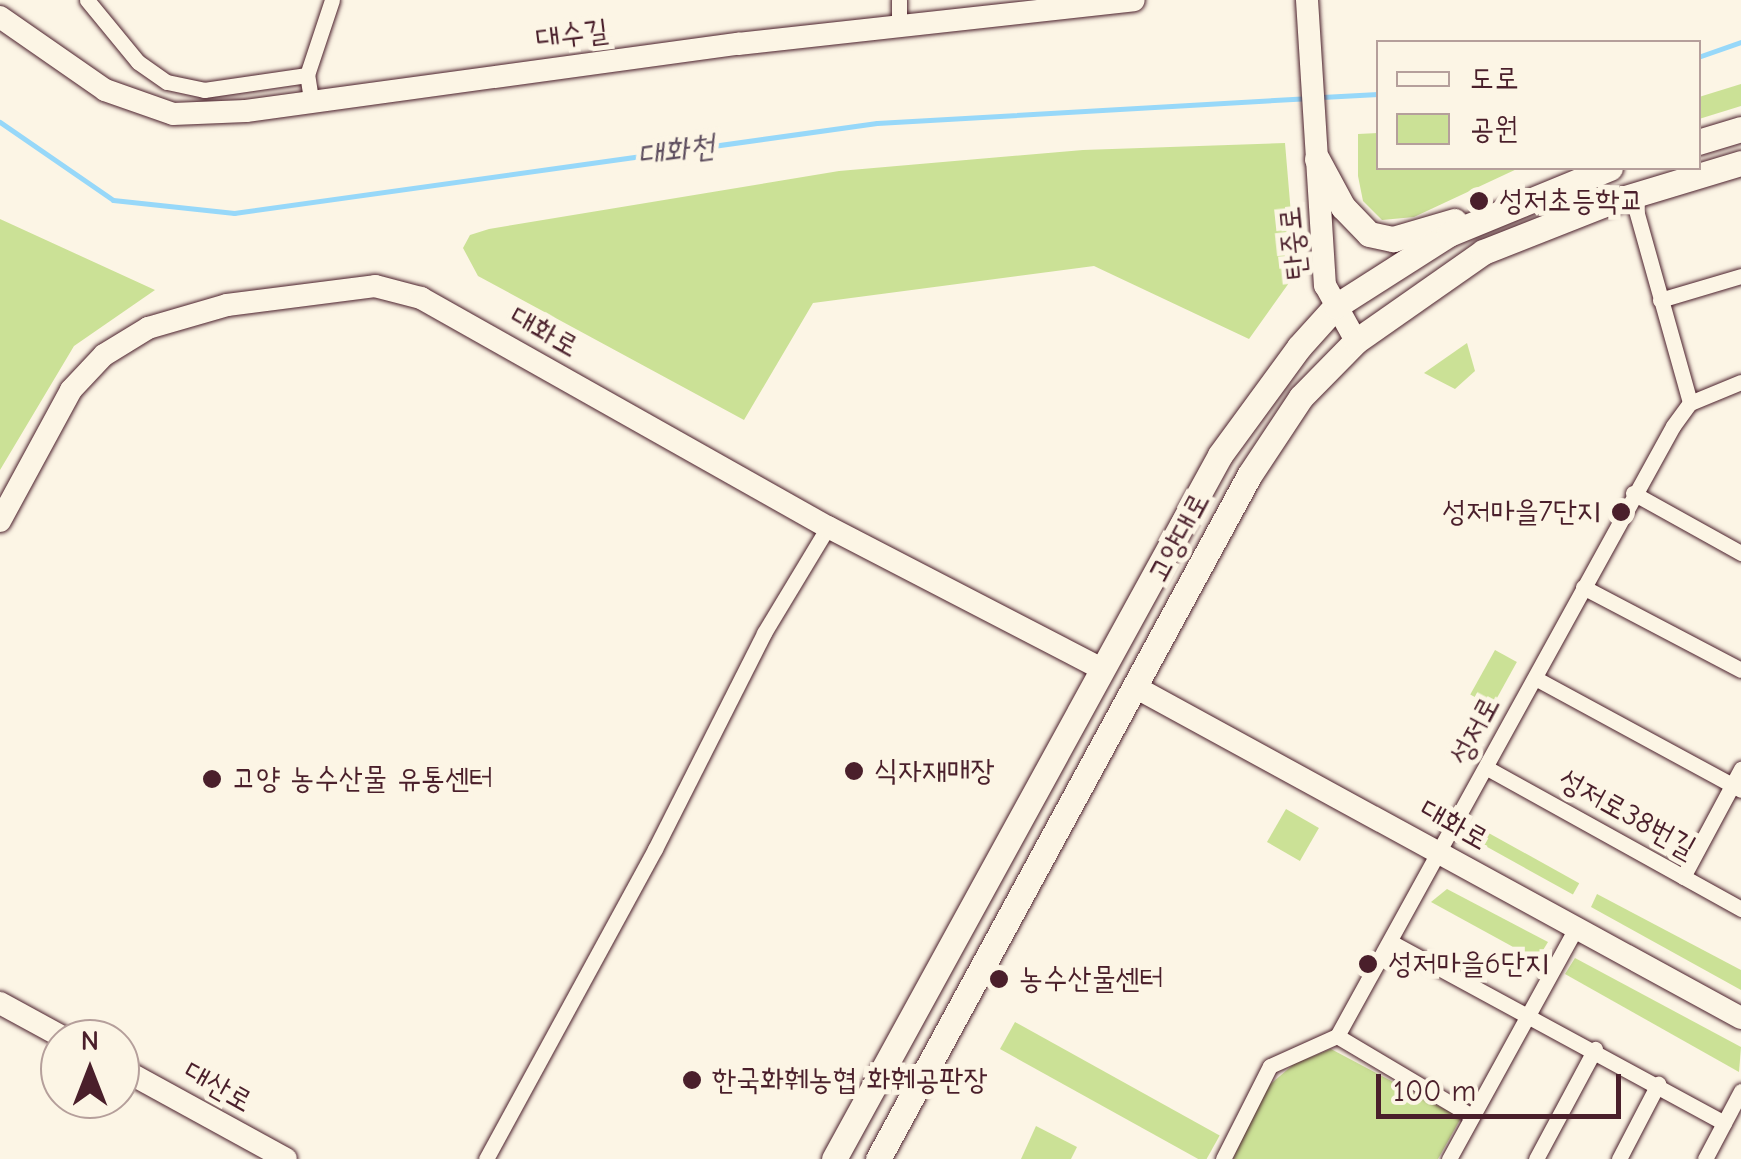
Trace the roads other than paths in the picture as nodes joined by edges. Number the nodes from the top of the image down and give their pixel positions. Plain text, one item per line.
1 (87, 0) edge
2 (332, 0) edge
3 (898, 0) edge
4 (1134, 0) edge
5 (1307, 0) edge
6 (0, 18) edge
7 (900, 26) junction
8 (309, 87) junction
9 (1741, 130) edge
10 (1701, 141) edge
11 (1316, 146) junction
12 (1741, 164) edge
13 (1604, 170) edge
14 (1632, 196) junction
15 (1511, 204) junction
16 (1741, 276) edge
17 (1660, 300) junction
18 (1336, 306) junction
19 (1356, 341) junction
20 (1741, 382) edge
21 (1690, 403) junction
22 (1633, 493) junction
23 (0, 521) edge
24 (828, 527) junction
25 (1741, 553) edge
26 (1583, 587) junction
27 (1102, 669) junction
28 (1741, 670) edge
29 (1535, 678) junction
30 (1137, 688) junction
31 (1486, 768) junction
32 (1741, 770) edge
33 (1736, 788) edge
34 (1440, 850) junction
35 (1683, 877) junction
36 (1741, 909) edge
37 (1576, 928) junction
38 (1390, 942) junction
39 (0, 1003) edge
40 (1527, 1015) junction
41 (1741, 1018) edge
42 (40, 1025) edge
43 (1337, 1036) junction
44 (1595, 1049) junction
45 (140, 1079) edge
46 (1658, 1084) junction
47 (1741, 1090) edge
48 (1470, 1116) junction
49 (1724, 1122) junction
50 (286, 1159) edge
51 (486, 1159) edge
52 (834, 1159) edge
53 (878, 1159) edge
54 (1222, 1159) edge
55 (1449, 1159) edge
56 (1536, 1159) edge
57 (1619, 1159) edge
58 (1704, 1159) edge

1 - 8 street
2 - 8 street
3 - 7 street
4 - 7 street, 대수길
5 - 11 street, 탄중로
6 - 8 street, 대수길
7 - 8 street, 대수길
9 - 10 main road
11 - 15 main road
11 - 18 street, 탄중로
12 - 14 main road, 고양대로
13 - 15 main road, 고양대로
14 - 17 street
14 - 19 main road, 고양대로
15 - 18 main road, 고양대로
16 - 17 street
17 - 21 street
18 - 19 street, 탄중로
18 - 27 main road, 고양대로
19 - 30 main road, 고양대로
20 - 21 street
21 - 22 street, 성저로
22 - 25 street
22 - 26 street, 성저로
23 - 24 street, 대화로
24 - 27 street, 대화로
24 - 51 street
26 - 28 street
26 - 29 street, 성저로
27 - 52 main road, 고양대로
29 - 31 street, 성저로
29 - 33 street
30 - 34 street, 대화로
30 - 53 main road, 고양대로
31 - 34 street, 성저로
31 - 35 street, 성저로38번길
32 - 33 street
33 - 35 street
34 - 37 street, 대화로
34 - 38 street, 성저로
35 - 36 street, 성저로38번길
37 - 40 street
37 - 41 street, 대화로
38 - 40 street
38 - 43 street, 성저로
39 - 42 street
40 - 44 street
40 - 48 street
43 - 48 street
43 - 54 street
44 - 46 street
44 - 56 street
45 - 50 street, 대산로
46 - 49 street
46 - 57 street
47 - 49 street
48 - 55 street
49 - 58 street

